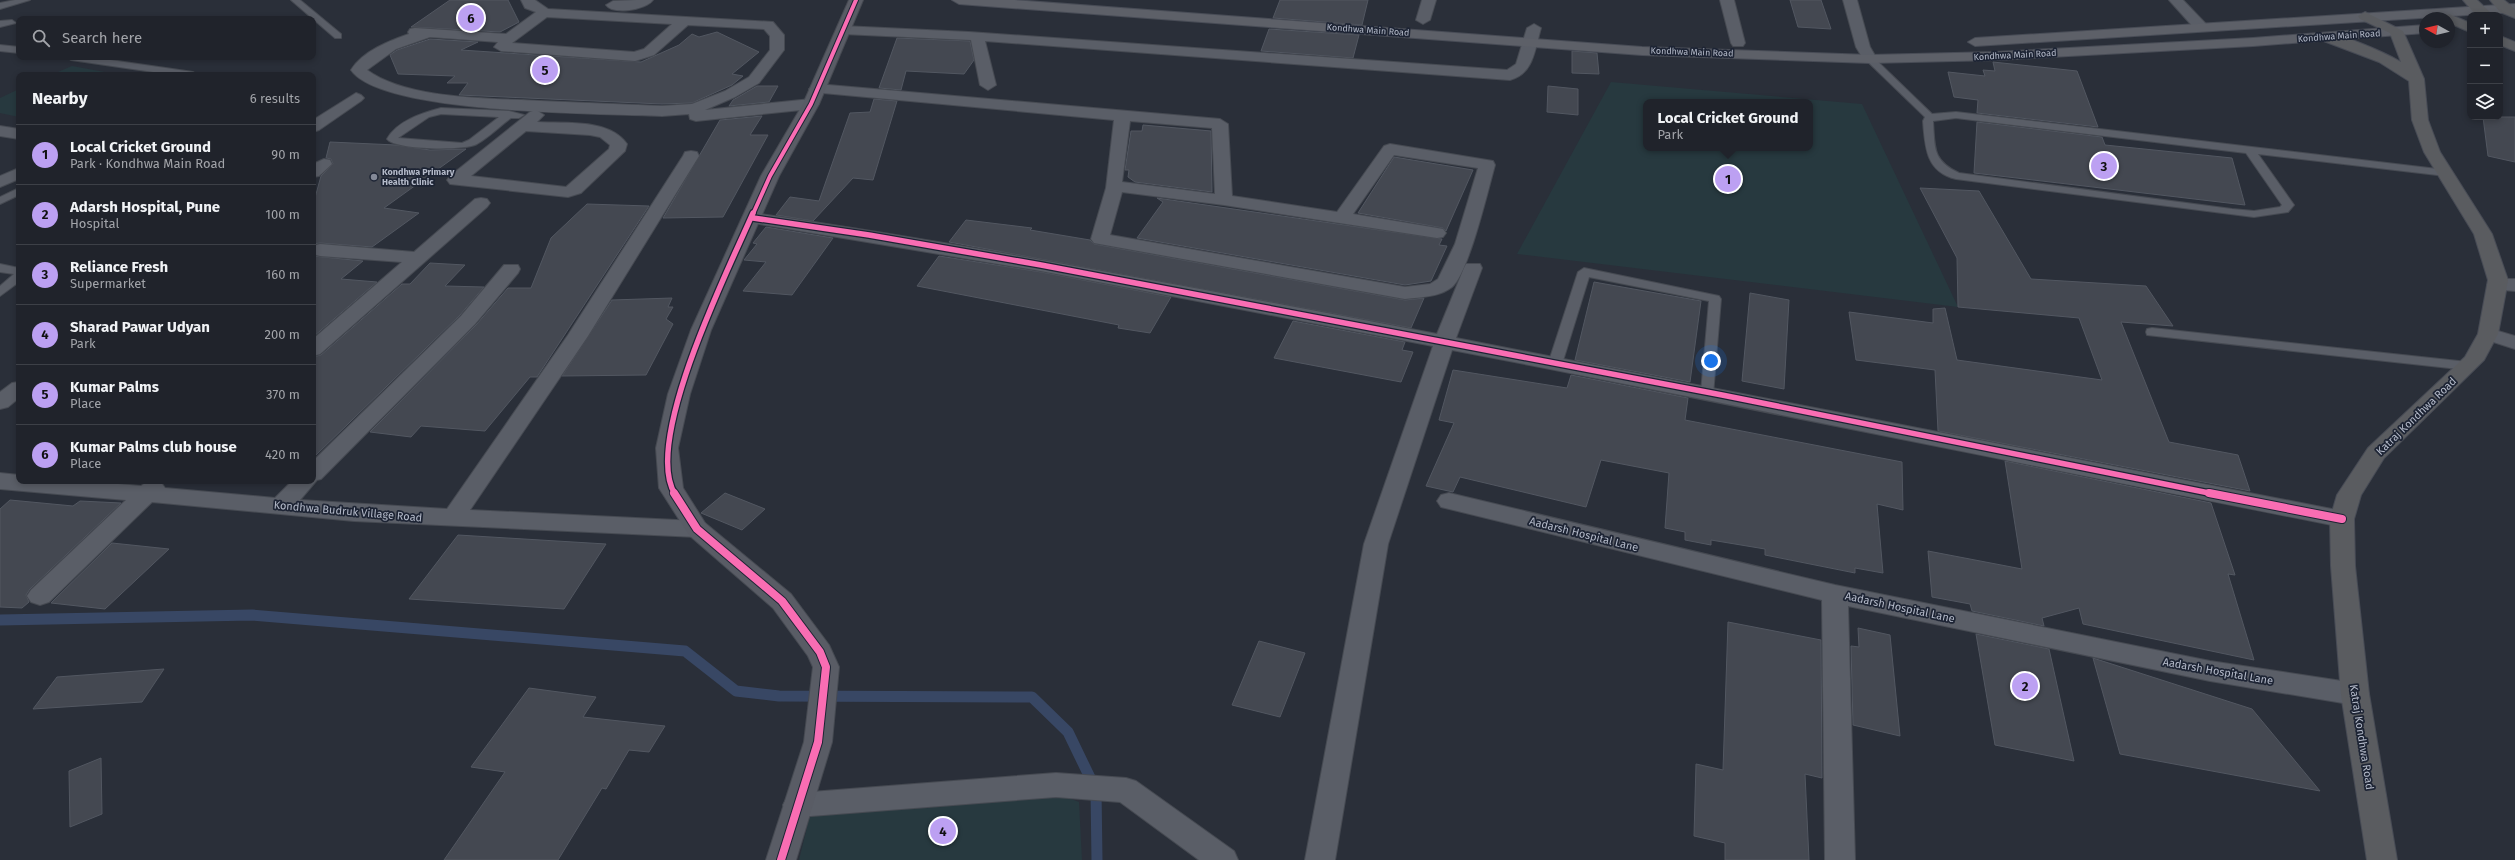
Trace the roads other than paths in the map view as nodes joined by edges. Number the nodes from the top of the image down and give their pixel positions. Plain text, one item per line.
1 (26, 0) edge
2 (295, 0) edge
3 (528, 0) edge
4 (646, 0) edge
5 (856, 0) edge
6 (959, 0) edge
7 (1137, 0) edge
8 (1429, 0) edge
9 (1727, 0) edge
10 (1850, 0) edge
11 (2176, 0) edge
12 (600, 4) dead end
13 (0, 6) edge
14 (2478, 8) edge
15 (2508, 8) edge
16 (544, 13) junction
17 (2455, 14) edge
18 (314, 16) edge
19 (2365, 16) junction
20 (2419, 16) edge
21 (1376, 17) dead end
22 (316, 18) edge
23 (1407, 19) dead end
24 (1423, 20) junction
25 (685, 21) junction
26 (2455, 21) edge
27 (1439, 22) dead end
28 (12, 23) dead end
29 (0, 24) edge
30 (2467, 26) edge
31 (1519, 27) dead end
32 (2201, 27) junction
33 (2455, 27) edge
34 (2467, 27) edge
35 (1550, 29) dead end
36 (2419, 29) edge
37 (843, 30) junction
38 (2396, 31) junction
39 (404, 32) dead end
40 (430, 33) junction
41 (1533, 35) junction
42 (338, 36) dead end
43 (977, 37) junction
44 (2326, 37) junction
45 (509, 38) junction
46 (1675, 38) dead end
47 (2503, 41) edge
48 (1738, 43) junction
49 (2515, 47) edge
50 (0, 48) edge
51 (16, 50) edge
52 (1867, 53) junction
53 (91, 60) edge
54 (173, 72) edge
55 (2416, 78) junction
56 (988, 85) dead end
57 (814, 97) junction
58 (356, 98) dead end
59 (1123, 115) junction
60 (1930, 117) junction
61 (517, 118) junction
62 (316, 125) edge
63 (0, 131) edge
64 (16, 134) edge
65 (2249, 149) junction
66 (691, 156) dead end
67 (2446, 173) junction
68 (16, 174) edge
69 (0, 182) edge
70 (1115, 186) junction
71 (16, 193) edge
72 (1224, 200) junction
73 (0, 201) edge
74 (481, 203) dead end
75 (753, 218) junction
76 (1342, 218) junction
77 (1437, 233) dead end
78 (339, 236) dead end
79 (316, 252) edge
80 (417, 258) junction
81 (0, 268) edge
82 (1473, 268) dead end
83 (511, 269) dead end
84 (16, 271) edge
85 (16, 279) edge
86 (2506, 285) edge
87 (0, 292) edge
88 (2152, 332) dead end
89 (2488, 334) junction
90 (1444, 342) junction
91 (2515, 343) edge
92 (316, 347) edge
93 (1556, 364) junction
94 (2468, 366) junction
95 (16, 390) edge
96 (1708, 392) junction
97 (0, 402) edge
98 (316, 471) edge
99 (0, 481) edge
100 (16, 481) edge
101 (84, 484) edge
102 (303, 484) edge
103 (154, 487) edge
104 (1449, 501) dead end
105 (282, 505) junction
106 (453, 518) junction
107 (2342, 518) junction
108 (697, 528) junction
109 (1835, 594) junction
110 (40, 596) dead end
111 (2355, 694) junction
112 (798, 805) junction
113 (781, 860) edge
114 (1223, 860) edge
115 (1320, 860) edge
116 (1840, 860) edge
117 (2382, 860) edge

1 - 13 lane
2 - 18 lane
3 - 16 street
4 - 12 street
5 - 37 street
6 - 41 main road, Kondhwa Main Road
7 - 21 main road, Kondhwa Main Road
8 - 24 street
9 - 48 street
10 - 52 street
11 - 32 street
14 - 15 main road, Kondhwa Main Road
14 - 17 main road, Kondhwa Main Road
16 - 25 street
16 - 45 street
19 - 20 main road, Kondhwa Main Road
19 - 32 main road, Kondhwa Main Road
19 - 38 highway
22 - 42 lane
23 - 24 main road, Kondhwa Main Road
24 - 27 main road, Kondhwa Main Road
25 - 40 street
25 - 45 street
26 - 30 highway
28 - 29 lane
31 - 41 main road, Kondhwa Main Road
32 - 52 main road, Kondhwa Main Road
33 - 34 main road
35 - 41 main road, Kondhwa Main Road
36 - 38 main road, Kondhwa Main Road
37 - 43 street
37 - 57 street
38 - 44 main road, Kondhwa Main Road
38 - 55 highway, Katraj Kondhwa Road
39 - 40 street
40 - 45 street
41 - 43 street
41 - 52 main road, Kondhwa Main Road
43 - 56 street
44 - 52 main road, Kondhwa Main Road
44 - 55 highway
46 - 48 main road, Kondhwa Main Road
47 - 49 highway
48 - 52 main road, Kondhwa Main Road
50 - 51 lane
52 - 60 lane
53 - 54 lane
55 - 67 highway, Katraj Kondhwa Road
57 - 59 street
57 - 61 street
57 - 75 street
58 - 62 street
59 - 70 street
59 - 72 street
60 - 65 lane
60 - 65 lane
61 - 61 lane
61 - 61 street
63 - 64 street
65 - 67 lane
66 - 106 street
67 - 86 highway, Katraj Kondhwa Road
68 - 69 street
70 - 72 street
70 - 76 street
71 - 73 lane
72 - 76 street
74 - 80 street
75 - 90 street
75 - 108 street
76 - 77 street
78 - 79 street
79 - 80 street
80 - 92 street
81 - 84 lane
82 - 90 street
83 - 98 street
85 - 87 lane
86 - 89 highway, Katraj Kondhwa Road
88 - 94 lane
89 - 91 street
89 - 94 highway, Katraj Kondhwa Road
90 - 93 street
90 - 115 street
93 - 96 street
93 - 96 lane
94 - 107 highway, Katraj Kondhwa Road
95 - 97 street
96 - 107 street
99 - 100 street, Kondhwa Budruk Village Road
101 - 103 street, Kondhwa Budruk Village Road
102 - 105 street
103 - 105 street, Kondhwa Budruk Village Road
103 - 110 street
104 - 109 street, Aadarsh Hospital Lane
105 - 106 street, Kondhwa Budruk Village Road
106 - 108 street, Kondhwa Budruk Village Road
107 - 111 highway, Katraj Kondhwa Road
108 - 112 street
109 - 111 street, Aadarsh Hospital Lane
109 - 116 street
111 - 117 highway, Katraj Kondhwa Road
112 - 113 street
112 - 114 street

